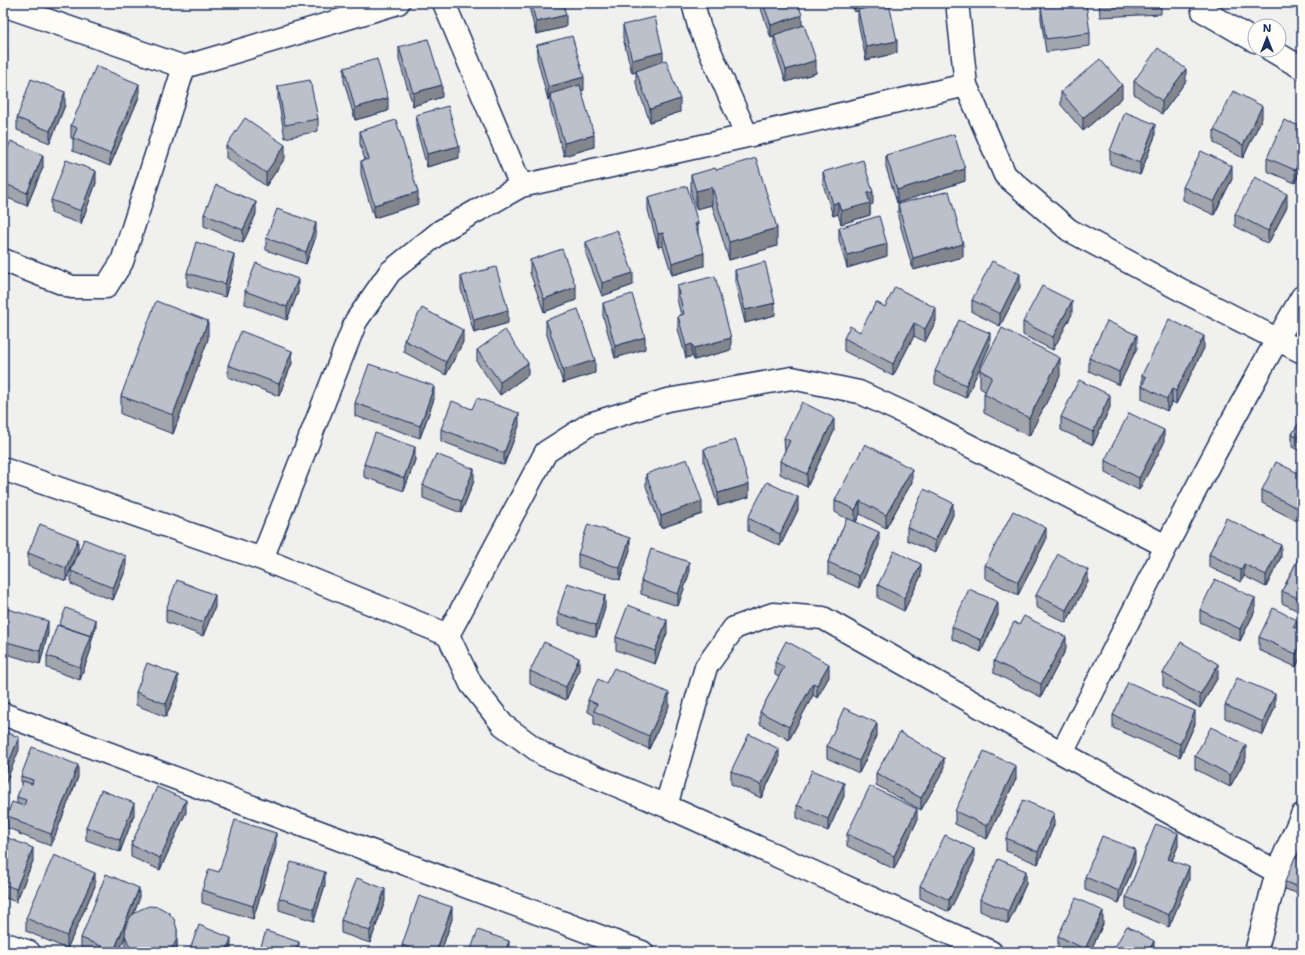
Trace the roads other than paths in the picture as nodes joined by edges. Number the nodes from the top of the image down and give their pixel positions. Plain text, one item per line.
1 (398, 3) edge
2 (444, 3) edge
3 (693, 3) edge
4 (958, 3) edge
5 (1202, 3) edge
6 (3, 5) edge
7 (1247, 36) edge
8 (1285, 58) edge
9 (184, 66) junction
10 (1302, 68) edge
11 (966, 85) junction
12 (747, 136) junction
13 (521, 186) junction
14 (3, 260) edge
15 (1302, 297) edge
16 (1278, 339) junction
17 (1302, 352) edge
18 (3, 469) edge
19 (1166, 546) junction
20 (262, 559) junction
21 (448, 635) junction
22 (3, 714) edge
23 (1062, 753) junction
24 (666, 806) junction
25 (1302, 815) edge
26 (1277, 872) junction
27 (3, 943) edge
28 (28, 952) edge
29 (642, 952) edge
30 (991, 952) edge
31 (1256, 952) edge

1 - 9 street
2 - 13 street
3 - 12 street
4 - 11 street
5 - 7 street
6 - 9 street
8 - 10 street
9 - 14 street
11 - 12 street
11 - 16 street
12 - 13 street
13 - 20 street
15 - 16 street
16 - 17 street
16 - 19 street
18 - 20 street
19 - 21 street
19 - 23 street
20 - 21 street
21 - 24 street
22 - 29 street
23 - 24 street
23 - 26 street
24 - 30 street
25 - 26 street
26 - 31 street
27 - 28 street

